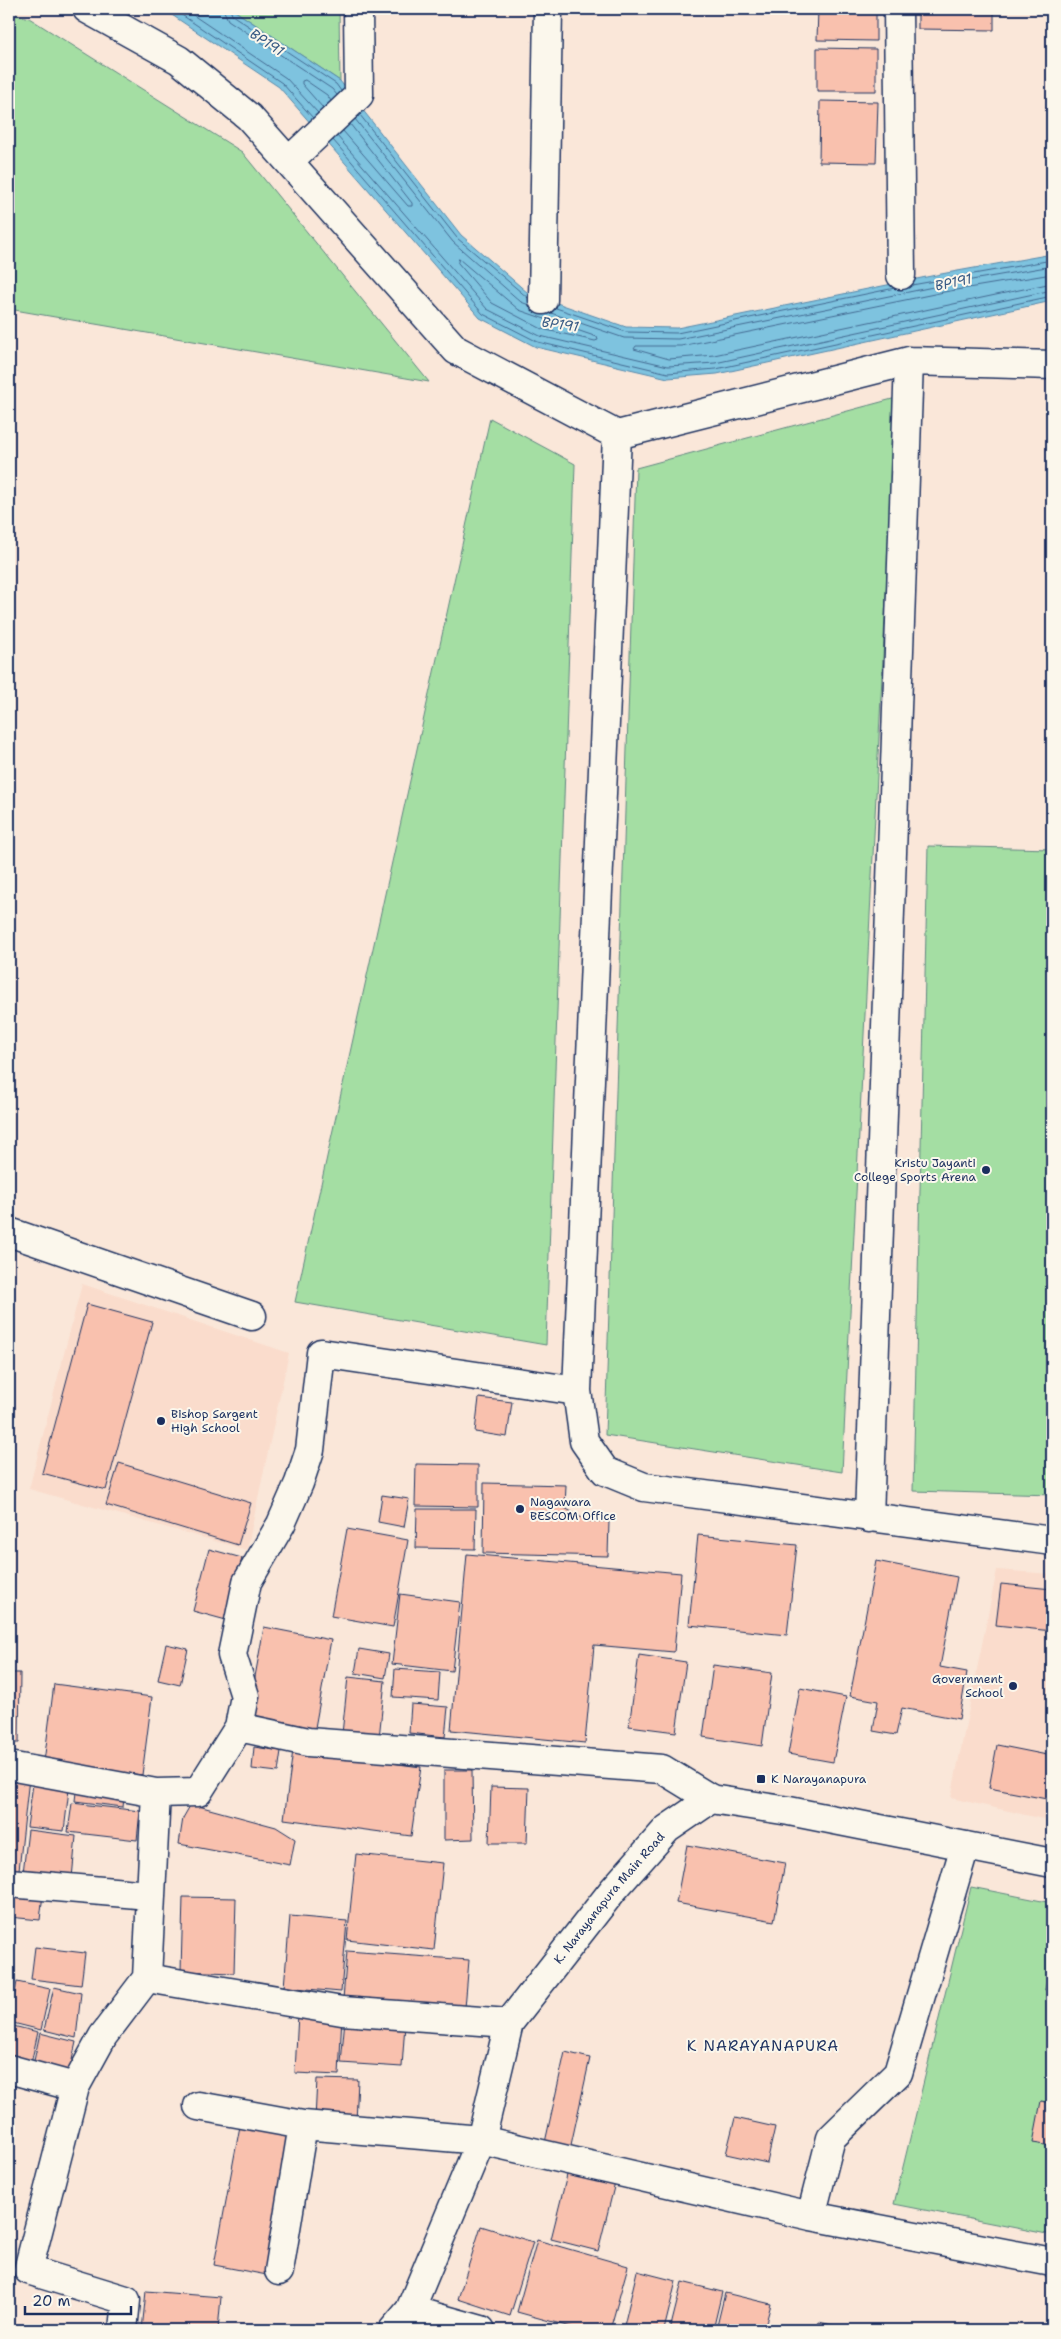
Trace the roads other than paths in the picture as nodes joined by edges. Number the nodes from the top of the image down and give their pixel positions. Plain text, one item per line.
1 (87, 9) edge
2 (358, 9) edge
3 (548, 9) edge
4 (898, 9) edge
5 (295, 156) junction
6 (901, 275) dead end
7 (542, 300) dead end
8 (909, 361) junction
9 (1052, 365) edge
10 (618, 435) junction
11 (9, 1232) edge
12 (252, 1316) dead end
13 (577, 1391) junction
14 (869, 1518) junction
15 (1052, 1541) edge
16 (239, 1727) junction
17 (9, 1766) edge
18 (156, 1793) junction
19 (711, 1799) junction
20 (965, 1846) junction
21 (1052, 1863) edge
22 (9, 1883) edge
23 (149, 1895) junction
24 (147, 1978) junction
25 (509, 2023) junction
26 (9, 2069) edge
27 (75, 2087) junction
28 (198, 2106) dead end
29 (303, 2125) junction
30 (481, 2140) junction
31 (811, 2216) junction
32 (1052, 2262) edge
33 (278, 2271) dead end
34 (402, 2320) edge
35 (123, 2330) edge
36 (481, 2330) edge

1 - 5 street
2 - 5 street
3 - 7 street
4 - 6 street
5 - 10 street
8 - 9 street
8 - 10 street
8 - 14 street
10 - 13 street
11 - 12 street
13 - 14 street
13 - 16 street
14 - 15 street
16 - 18 street
16 - 19 street
17 - 18 street
18 - 23 street
19 - 20 street
19 - 25 street, K. Narayanapura Main Road
20 - 21 street
20 - 31 street
22 - 23 street
23 - 24 street
24 - 25 street
24 - 27 street
25 - 30 street, K. Narayanapura Main Road
26 - 27 street
27 - 35 street
28 - 29 street
29 - 30 street
29 - 33 street
30 - 31 street
30 - 34 street, K. Narayanapura Main Road
31 - 32 street
34 - 36 street

